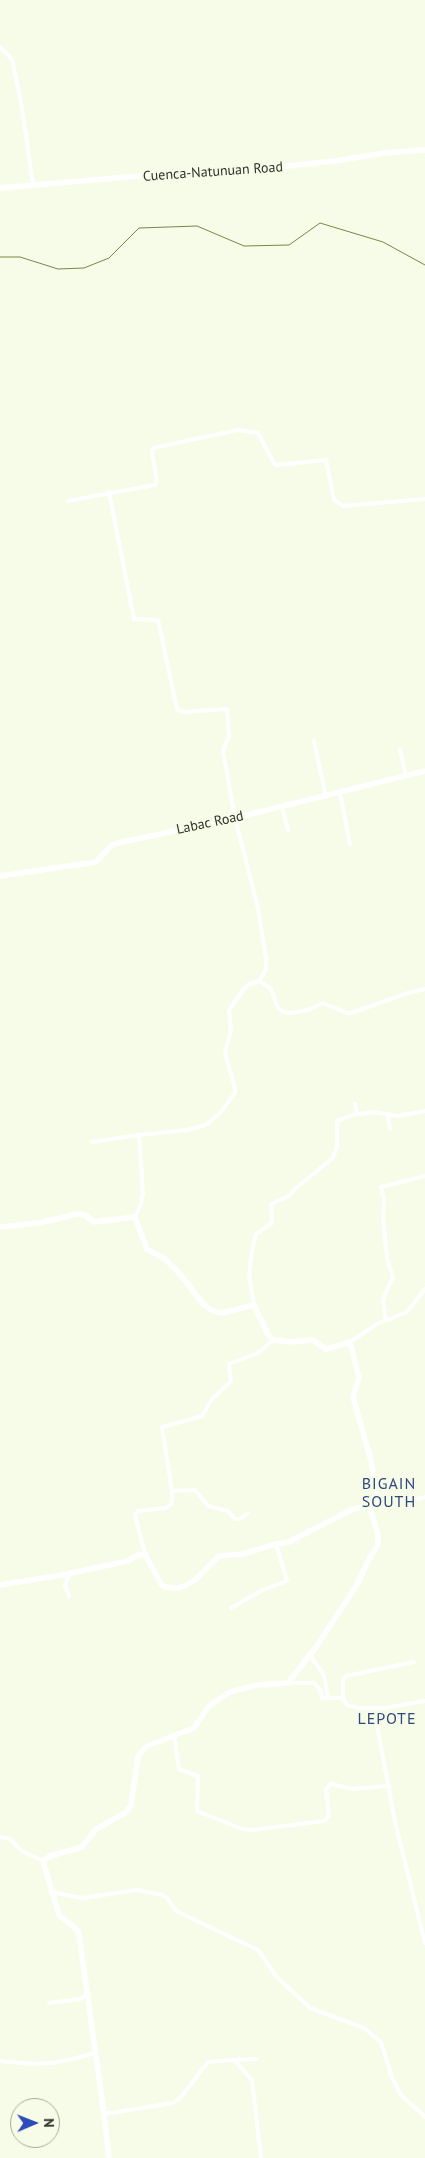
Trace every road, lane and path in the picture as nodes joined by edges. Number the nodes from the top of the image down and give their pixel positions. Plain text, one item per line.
1 (0, 47) edge
2 (425, 150) edge
3 (33, 185) junction
4 (0, 188) edge
5 (109, 492) junction
6 (425, 499) edge
7 (68, 501) dead end
8 (314, 741) dead end
9 (400, 750) dead end
10 (425, 771) edge
11 (406, 776) junction
12 (340, 793) junction
13 (326, 796) junction
14 (282, 807) junction
15 (235, 818) junction
16 (288, 830) dead end
17 (350, 844) dead end
18 (0, 876) edge
19 (259, 981) junction
20 (425, 988) edge
21 (355, 1104) dead end
22 (425, 1111) edge
23 (357, 1114) junction
24 (388, 1115) junction
25 (390, 1129) dead end
26 (140, 1135) junction
27 (92, 1142) dead end
28 (425, 1176) edge
29 (135, 1216) junction
30 (0, 1227) edge
31 (425, 1289) edge
32 (254, 1304) junction
33 (386, 1320) junction
34 (273, 1340) junction
35 (350, 1342) junction
36 (172, 1491) junction
37 (425, 1497) edge
38 (371, 1504) junction
39 (248, 1513) dead end
40 (276, 1544) junction
41 (145, 1554) junction
42 (69, 1574) junction
43 (0, 1585) edge
44 (69, 1596) dead end
45 (231, 1608) dead end
46 (309, 1654) junction
47 (414, 1662) dead end
48 (288, 1683) junction
49 (328, 1698) junction
50 (343, 1698) junction
51 (425, 1702) edge
52 (374, 1709) junction
53 (174, 1735) junction
54 (389, 1786) junction
55 (0, 1837) edge
56 (43, 1861) junction
57 (51, 1892) junction
58 (425, 1943) edge
59 (87, 1994) junction
60 (49, 2002) dead end
61 (94, 2053) junction
62 (256, 2059) dead end
63 (234, 2060) junction
64 (0, 2061) edge
65 (104, 2114) junction
66 (425, 2117) edge
67 (109, 2158) edge
68 (261, 2158) edge

1 - 3 street
2 - 3 street, Cuenca-Natunuan Road
3 - 4 street, Cuenca-Natunuan Road
5 - 6 street
5 - 7 street
5 - 15 street
8 - 13 street
9 - 11 street
10 - 11 street, Labac Road
11 - 12 street, Labac Road
12 - 13 street, Labac Road
12 - 17 street
13 - 14 street, Labac Road
14 - 15 street, Labac Road
14 - 16 street
15 - 18 street, Labac Road
15 - 19 street
19 - 20 street
19 - 26 street
21 - 23 street
22 - 24 street
23 - 24 street
23 - 32 street
24 - 25 street
26 - 27 street
26 - 29 street
28 - 33 street
29 - 30 street
29 - 32 street
31 - 33 street
32 - 34 street
33 - 35 street
34 - 35 street
34 - 36 street
35 - 38 street
36 - 39 street
36 - 41 street
37 - 38 street
38 - 40 street
38 - 46 street
40 - 41 street
40 - 45 street
41 - 42 street
42 - 43 street
42 - 44 street
46 - 48 street
46 - 49 street
47 - 50 street
48 - 49 street
48 - 53 street
49 - 50 street
50 - 52 street
51 - 52 street
52 - 54 street
53 - 54 street
53 - 56 street
54 - 58 street
55 - 56 street
56 - 57 street
57 - 59 street
57 - 66 street
59 - 60 street
59 - 61 street
61 - 64 street
61 - 65 street
62 - 63 street
63 - 65 street
63 - 68 street
65 - 67 street

